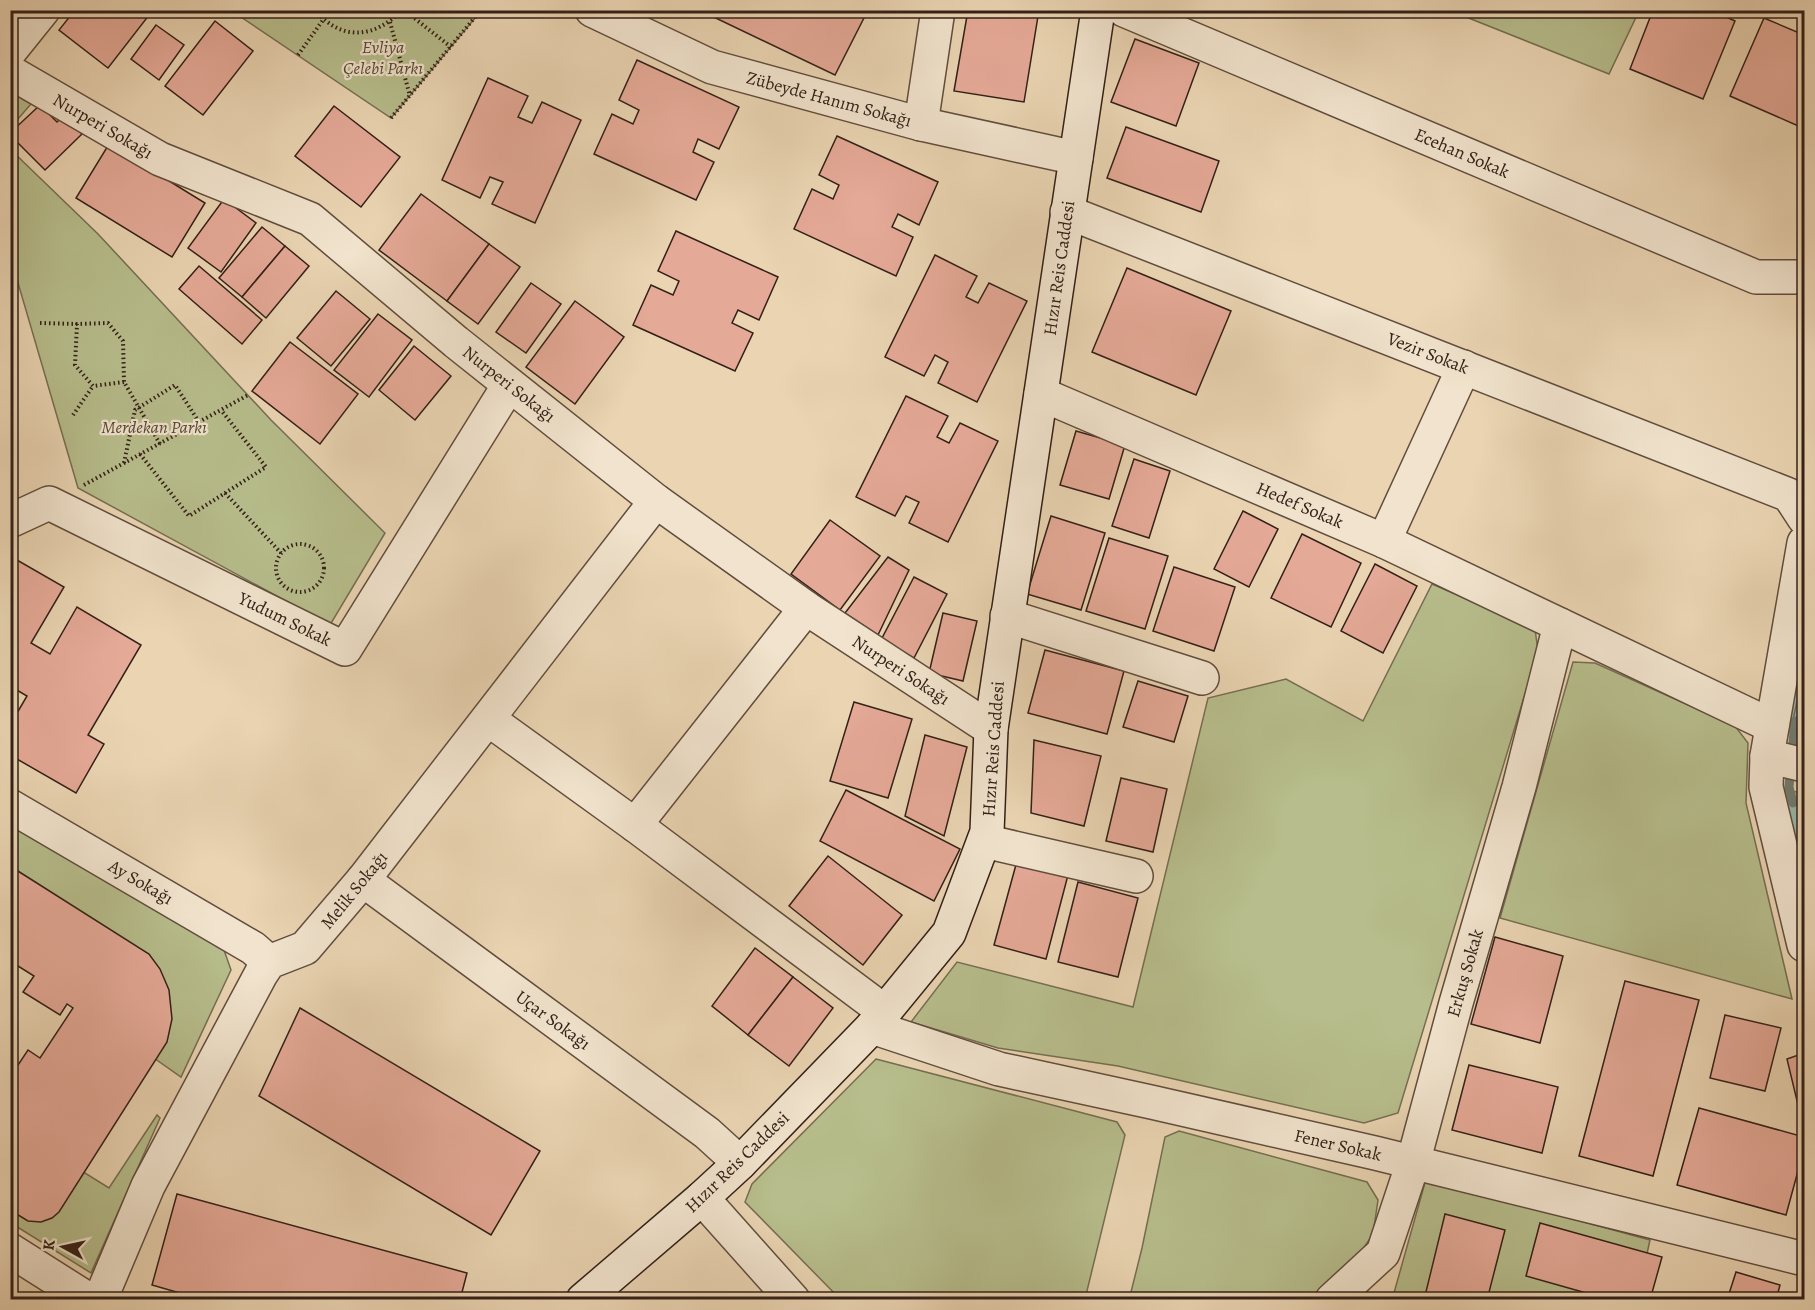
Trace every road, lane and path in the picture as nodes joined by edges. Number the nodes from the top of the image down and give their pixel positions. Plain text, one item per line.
1 (43, 10) edge
2 (315, 10) edge
3 (403, 10) edge
4 (482, 10) edge
5 (592, 10) edge
6 (938, 10) edge
7 (1098, 10) edge
8 (1124, 10) edge
9 (323, 20) junction
10 (390, 22) junction
11 (451, 47) junction
12 (10, 51) edge
13 (298, 55) dead end
14 (10, 72) edge
15 (410, 96) junction
16 (391, 118) dead end
17 (921, 124) junction
18 (1076, 158) junction
19 (1067, 212) junction
20 (1804, 277) edge
21 (40, 323) dead end
22 (77, 324) junction
23 (1464, 368) junction
24 (124, 382) junction
25 (509, 385) junction
26 (93, 386) junction
27 (1041, 394) junction
28 (248, 395) dead end
29 (139, 408) junction
30 (221, 410) junction
31 (73, 415) dead end
32 (199, 422) junction
33 (160, 444) junction
34 (140, 454) junction
35 (124, 463) junction
36 (225, 493) junction
37 (656, 501) junction
38 (49, 503) junction
39 (1797, 507) edge
40 (10, 521) edge
41 (1384, 541) junction
42 (1804, 543) edge
43 (281, 553) junction
44 (806, 608) junction
45 (1007, 616) junction
46 (1560, 625) junction
47 (1202, 678) dead end
48 (488, 719) junction
49 (991, 729) junction
50 (1780, 752) edge
51 (10, 806) edge
52 (635, 825) junction
53 (984, 841) junction
54 (1136, 876) dead end
55 (363, 880) junction
56 (1804, 945) edge
57 (269, 962) junction
58 (879, 1020) junction
59 (1413, 1162) junction
60 (740, 1163) junction
61 (702, 1198) junction
62 (10, 1250) edge
63 (1804, 1260) edge
64 (89, 1299) edge
65 (100, 1299) edge
66 (583, 1299) edge
67 (794, 1299) edge
68 (1332, 1299) edge

1 - 12 street
2 - 9 path
3 - 10 path
3 - 11 path
4 - 11 path
5 - 17 street, Zübeyde Hanım Sokağı
6 - 17 street
7 - 18 street, Hızır Reis Caddesi
8 - 20 street, Ecehan Sokak
9 - 10 path
9 - 13 path
10 - 15 path
11 - 15 path
14 - 25 street, Nurperi Sokağı
15 - 16 path
17 - 18 street, Zübeyde Hanım Sokağı
18 - 19 street, Hızır Reis Caddesi
19 - 23 street, Vezir Sokak
19 - 27 street, Hızır Reis Caddesi
21 - 22 path
22 - 24 path
22 - 26 path
23 - 39 street, Vezir Sokak
23 - 41 street
24 - 26 path
24 - 29 path
25 - 37 street, Nurperi Sokağı
25 - 38 street, Yudum Sokak
26 - 31 path
27 - 41 street, Hedef Sokak
27 - 45 street, Hızır Reis Caddesi
28 - 30 path
29 - 32 path
29 - 33 path
29 - 35 path
30 - 32 path
30 - 36 path
32 - 33 path
33 - 34 path
34 - 35 path
34 - 36 path
35 - 38 path
36 - 43 path
37 - 44 street, Nurperi Sokağı
37 - 48 street, Melik Sokağı
38 - 40 street
41 - 46 street, Hedef Sokak
42 - 50 street
43 - 43 path
44 - 49 street, Nurperi Sokağı
44 - 52 street
45 - 47 street
45 - 49 street, Hızır Reis Caddesi
46 - 50 street, Hedef Sokak
46 - 59 street, Erkuş Sokak
48 - 52 street, Fener Sokak
48 - 55 street, Melik Sokağı
49 - 53 street, Hızır Reis Caddesi
50 - 56 street
51 - 57 street, Ay Sokağı
52 - 58 street, Fener Sokak
53 - 54 street
53 - 58 street, Hızır Reis Caddesi
55 - 57 street, Melik Sokağı
55 - 60 street, Uçar Sokağı
57 - 65 street
58 - 59 street, Fener Sokak
58 - 60 street, Hızır Reis Caddesi
59 - 63 street, Fener Sokak
59 - 68 street, Erkuş Sokak
60 - 61 street, Hızır Reis Caddesi
61 - 66 street, Hızır Reis Caddesi
61 - 67 street
62 - 64 street

